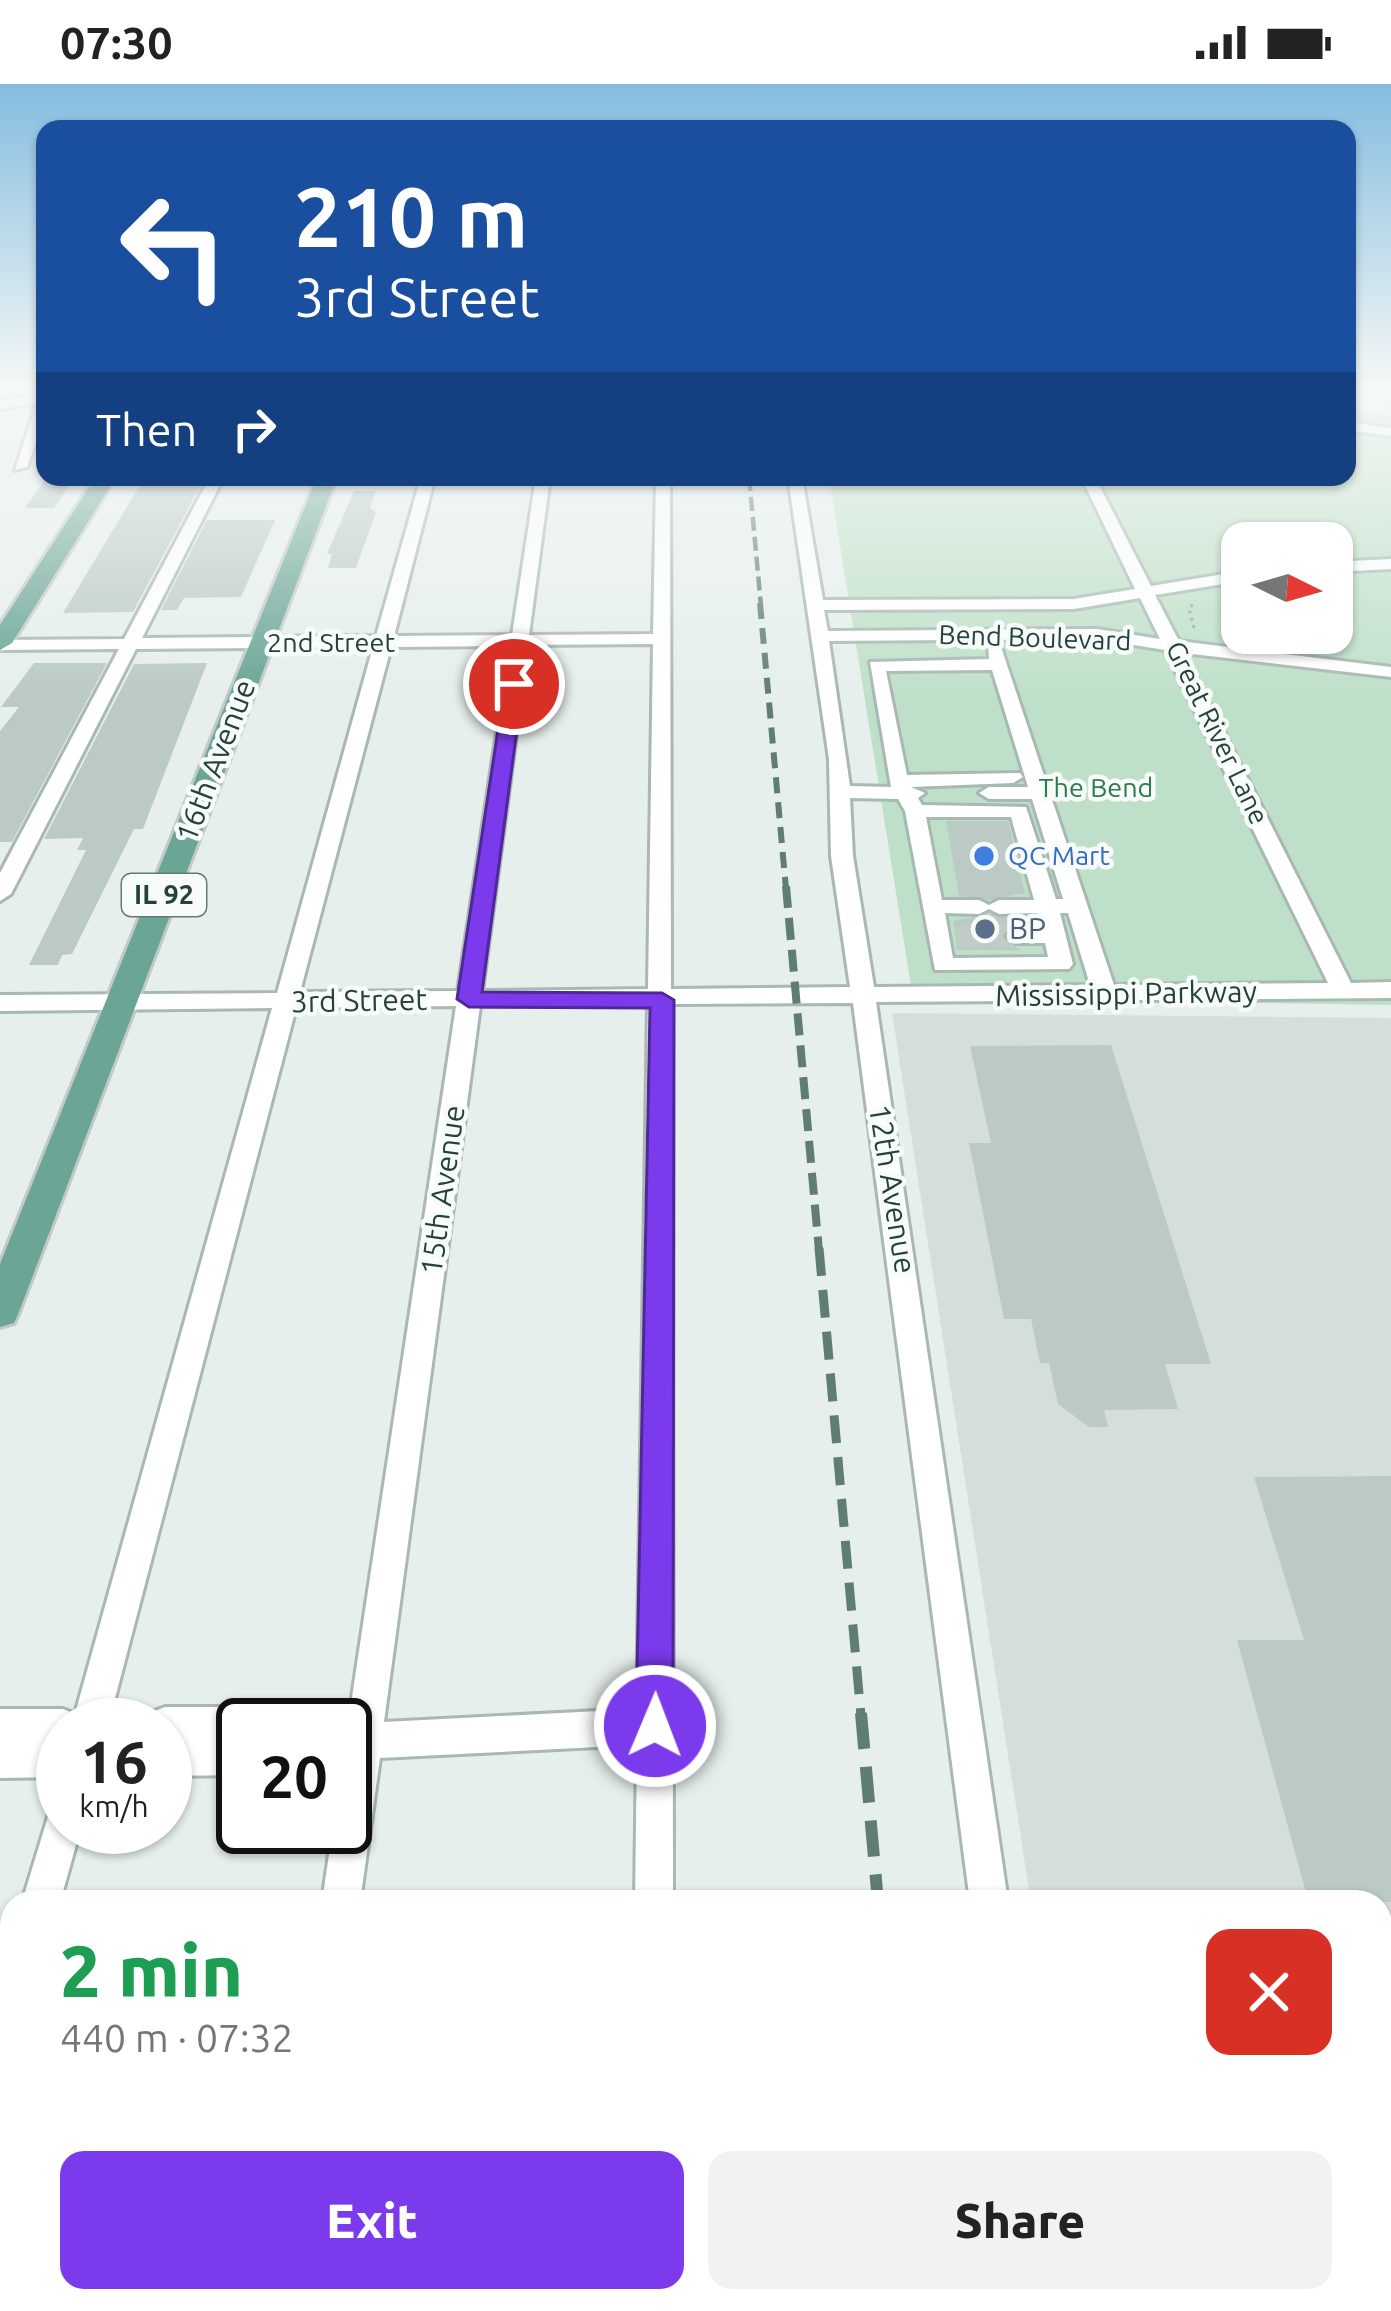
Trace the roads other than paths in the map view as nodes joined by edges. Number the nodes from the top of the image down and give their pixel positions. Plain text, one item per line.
1 (98, 489) edge
2 (212, 489) edge
3 (322, 489) edge
4 (425, 489) edge
5 (541, 489) edge
6 (663, 489) edge
7 (797, 489) edge
8 (1094, 489) edge
9 (1391, 564) edge
10 (1353, 566) edge
11 (1221, 580) edge
12 (1150, 593) junction
13 (816, 605) junction
14 (990, 634) junction
15 (820, 636) junction
16 (662, 639) junction
17 (520, 642) junction
18 (130, 643) junction
19 (262, 643) junction
20 (385, 643) junction
21 (0, 644) edge
22 (1174, 646) junction
23 (1001, 669) junction
24 (1391, 672) edge
25 (1038, 785) junction
26 (841, 792) junction
27 (907, 795) junction
28 (0, 894) edge
29 (1077, 906) junction
30 (933, 907) junction
31 (1047, 907) junction
32 (1054, 936) junction
33 (1017, 937) tunnel mouth
34 (1010, 964) junction
35 (1391, 990) edge
36 (1342, 991) junction
37 (1106, 994) junction
38 (1019, 996) junction
39 (862, 998) junction
40 (469, 999) junction
41 (662, 1000) junction
42 (287, 1002) junction
43 (0, 1003) edge
44 (122, 1003) junction
45 (0, 1312) edge
46 (97, 1698) edge
47 (358, 1698) edge
48 (655, 1726) junction
49 (0, 1727) edge
50 (36, 1727) edge
51 (372, 1737) edge
52 (36, 1759) edge
53 (0, 1760) edge
54 (54, 1854) edge
55 (344, 1854) edge
56 (44, 1890) edge
57 (342, 1890) edge
58 (654, 1890) edge
59 (987, 1890) edge

1 - 21 main road
2 - 18 street
3 - 19 main road, 16th Avenue / IL 92
4 - 20 street
5 - 17 street, 15th Avenue
6 - 16 street
7 - 13 street, 12th Avenue
8 - 12 street, Great River Lane
9 - 10 street
11 - 12 street, Bend Boulevard
12 - 13 street, Bend Boulevard
12 - 22 street, Great River Lane
13 - 15 street, 12th Avenue
14 - 15 street, Bend Boulevard
14 - 22 street, Bend Boulevard
14 - 23 street
15 - 26 street, 12th Avenue
16 - 17 street, 2nd Street
16 - 41 street
17 - 20 street, 2nd Street
17 - 40 street, 15th Avenue
18 - 19 street, 2nd Street
18 - 21 street, 2nd Street
18 - 28 street
19 - 20 street, 2nd Street
19 - 44 main road, 16th Avenue / IL 92
20 - 42 street
22 - 24 street, Bend Boulevard
22 - 36 street, Great River Lane
23 - 25 street
23 - 27 street
25 - 27 street
25 - 29 street
26 - 27 street
26 - 39 street, 12th Avenue
27 - 30 street
27 - 31 street
29 - 31 street
29 - 37 street
30 - 31 street
30 - 34 street
31 - 32 street
32 - 33 street
32 - 34 street
34 - 38 street
35 - 36 street, Mississippi Parkway
36 - 37 street, Mississippi Parkway
37 - 38 street, Mississippi Parkway
38 - 39 street, Mississippi Parkway
39 - 41 street, 3rd Street
39 - 59 street, 12th Avenue
40 - 41 street, 3rd Street
40 - 42 street, 3rd Street
40 - 47 street, 15th Avenue
41 - 48 street
42 - 44 street, 3rd Street
42 - 46 street
43 - 44 street, 3rd Street
44 - 45 main road, 16th Avenue / IL 92
48 - 51 street
48 - 58 street
49 - 50 street
52 - 53 street
54 - 56 street
55 - 57 street, 15th Avenue

